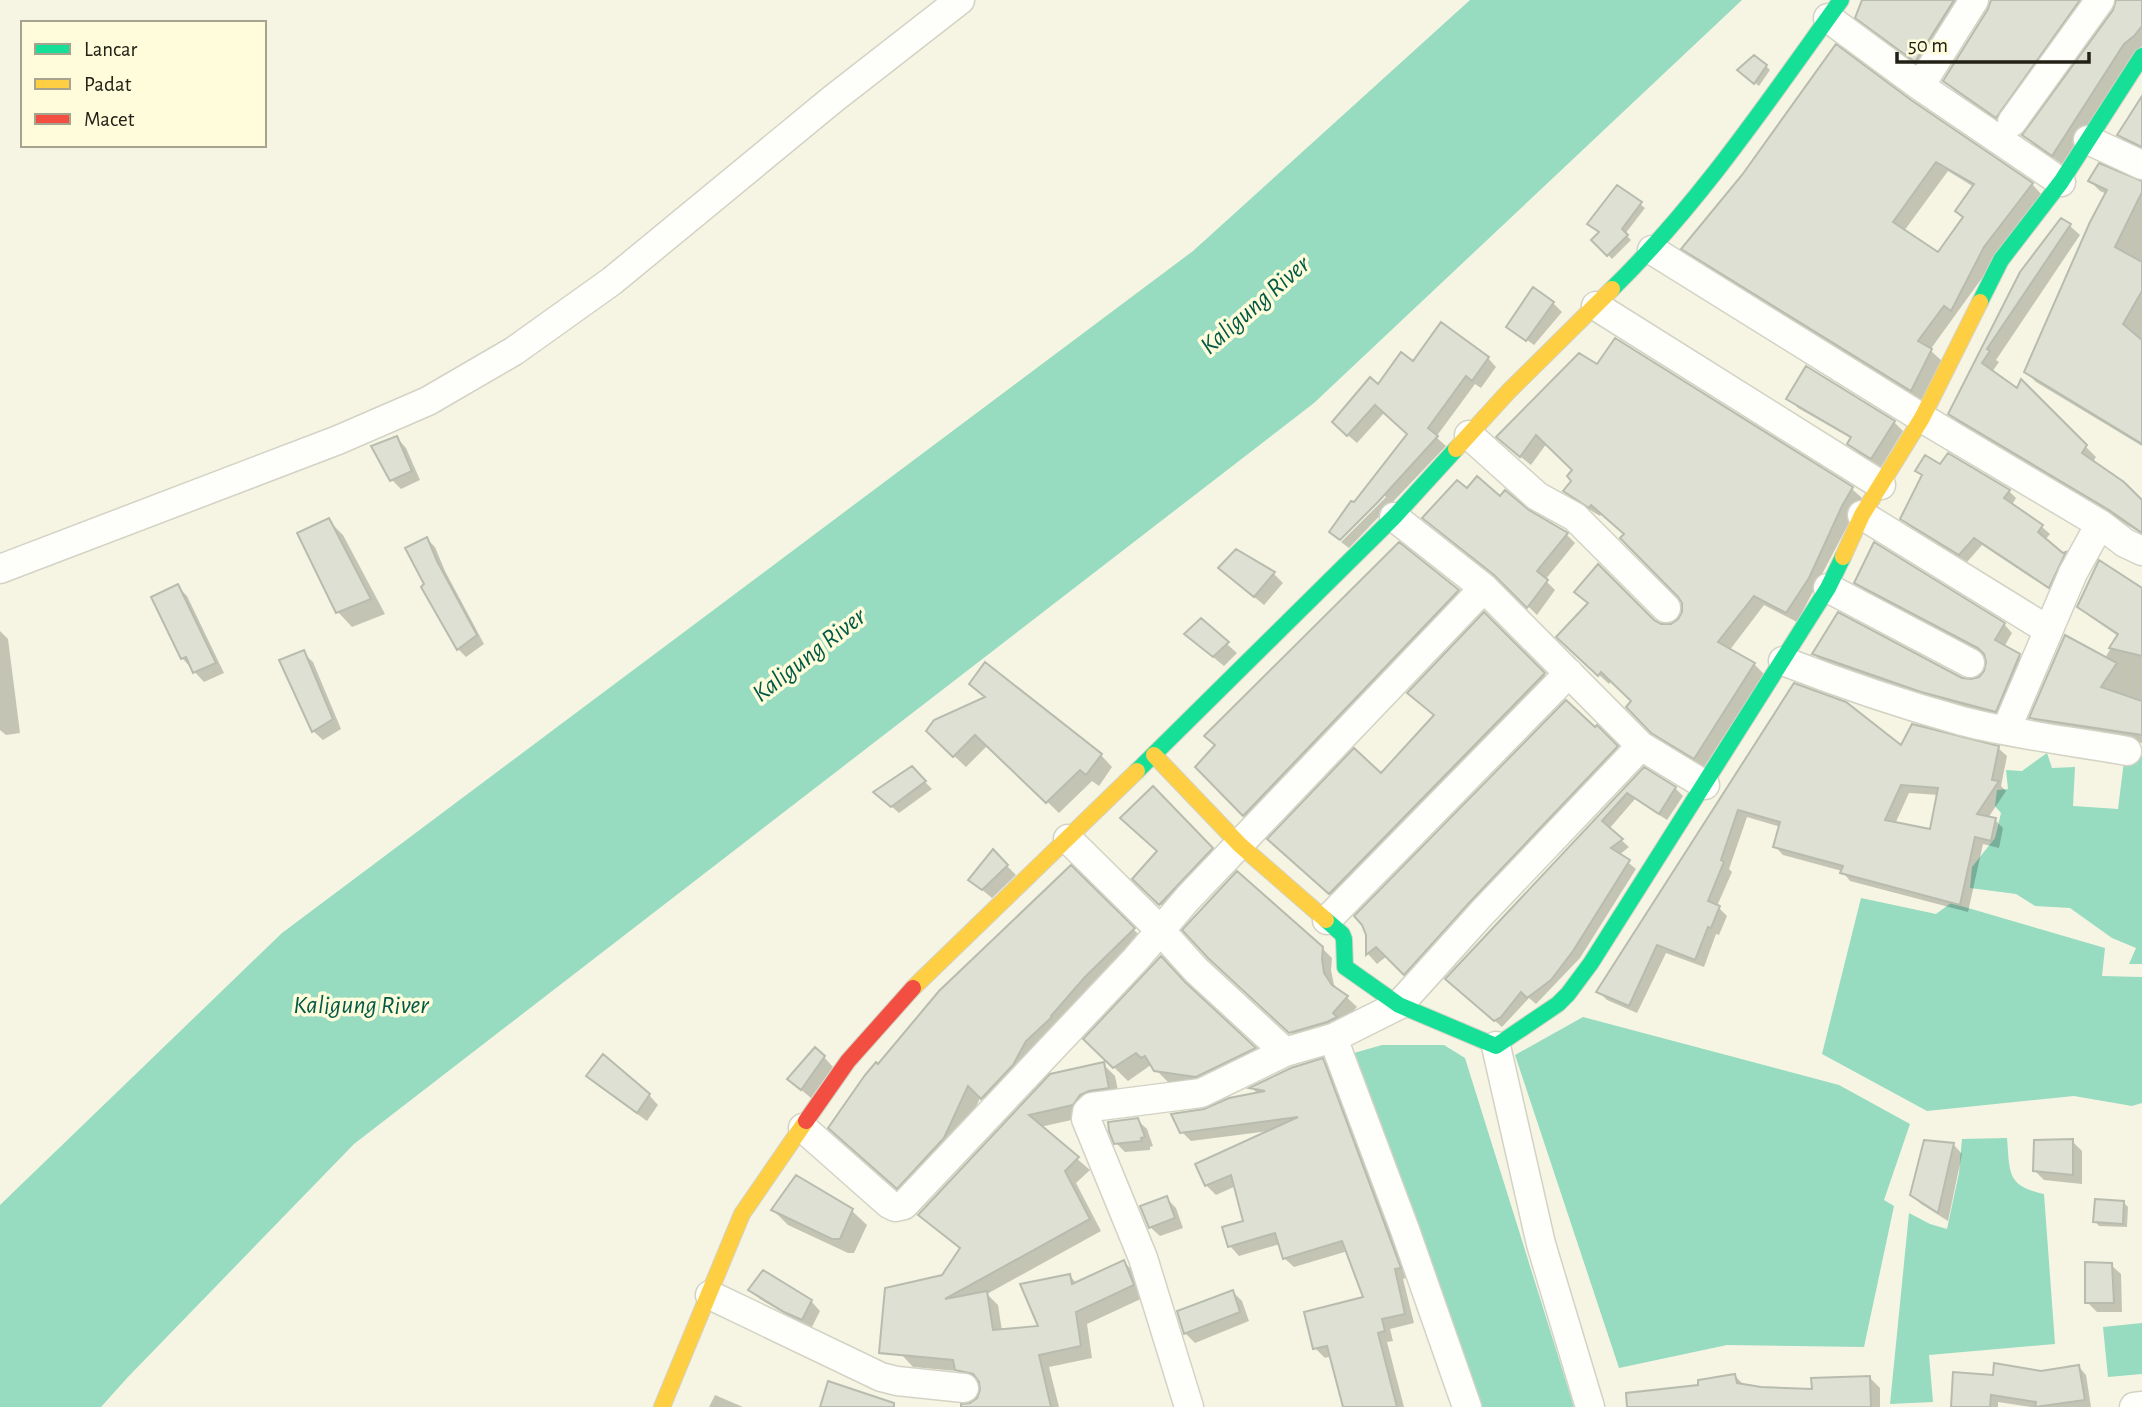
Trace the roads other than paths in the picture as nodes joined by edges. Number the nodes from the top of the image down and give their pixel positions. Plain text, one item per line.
1 (960, 0) edge
2 (1974, 0) edge
3 (2100, 0) edge
4 (1834, 9) edge
5 (2142, 56) edge
6 (1920, 86) junction
7 (2012, 122) dead end
8 (2088, 140) junction
9 (2142, 165) edge
10 (2060, 183) junction
11 (1652, 250) junction
12 (1596, 306) junction
13 (1923, 418) junction
14 (1469, 435) junction
15 (1881, 485) junction
16 (1862, 515) junction
17 (1394, 517) junction
18 (2100, 524) junction
19 (2142, 551) edge
20 (12, 564) edge
21 (1484, 588) junction
22 (1828, 588) junction
23 (1666, 608) dead end
24 (2048, 630) junction
25 (1783, 661) junction
26 (1970, 663) dead end
27 (1569, 673) junction
28 (2006, 730) junction
29 (1641, 746) junction
30 (2127, 751) dead end
31 (1154, 755) junction
32 (1705, 785) junction
33 (1068, 839) junction
34 (1240, 845) junction
35 (1327, 920) junction
36 (1160, 930) junction
37 (1399, 1005) junction
38 (1333, 1038) junction
39 (1496, 1046) junction
40 (1285, 1052) junction
41 (803, 1128) junction
42 (710, 1295) junction
43 (964, 1388) dead end
44 (2142, 1406) edge
45 (662, 1407) edge
46 (1189, 1407) edge
47 (1467, 1407) edge
48 (1590, 1407) edge
49 (2134, 1407) edge

1 - 20 street
2 - 6 street
3 - 7 street
4 - 6 street
4 - 11 street
5 - 8 street
6 - 10 street
8 - 9 street
8 - 10 street
10 - 13 street
11 - 12 street
11 - 13 street
12 - 14 street
12 - 15 street
13 - 15 street
13 - 18 street
14 - 17 street
14 - 23 street
15 - 16 street
16 - 22 street
16 - 24 street
17 - 21 street
17 - 31 street
18 - 19 street
18 - 24 street
21 - 27 street
21 - 34 street
22 - 25 street
22 - 26 street
24 - 28 street
25 - 28 street
25 - 32 street
27 - 29 street
27 - 35 street
28 - 30 street
29 - 32 street
29 - 37 street
31 - 33 street
31 - 34 street
32 - 39 street
33 - 36 street
33 - 41 street
34 - 35 street
34 - 36 street
35 - 37 street
36 - 40 street
36 - 41 street
37 - 38 street
37 - 39 street
38 - 40 street
38 - 47 street
39 - 48 street
40 - 46 street
41 - 42 street
42 - 43 street
42 - 45 street
44 - 49 street

